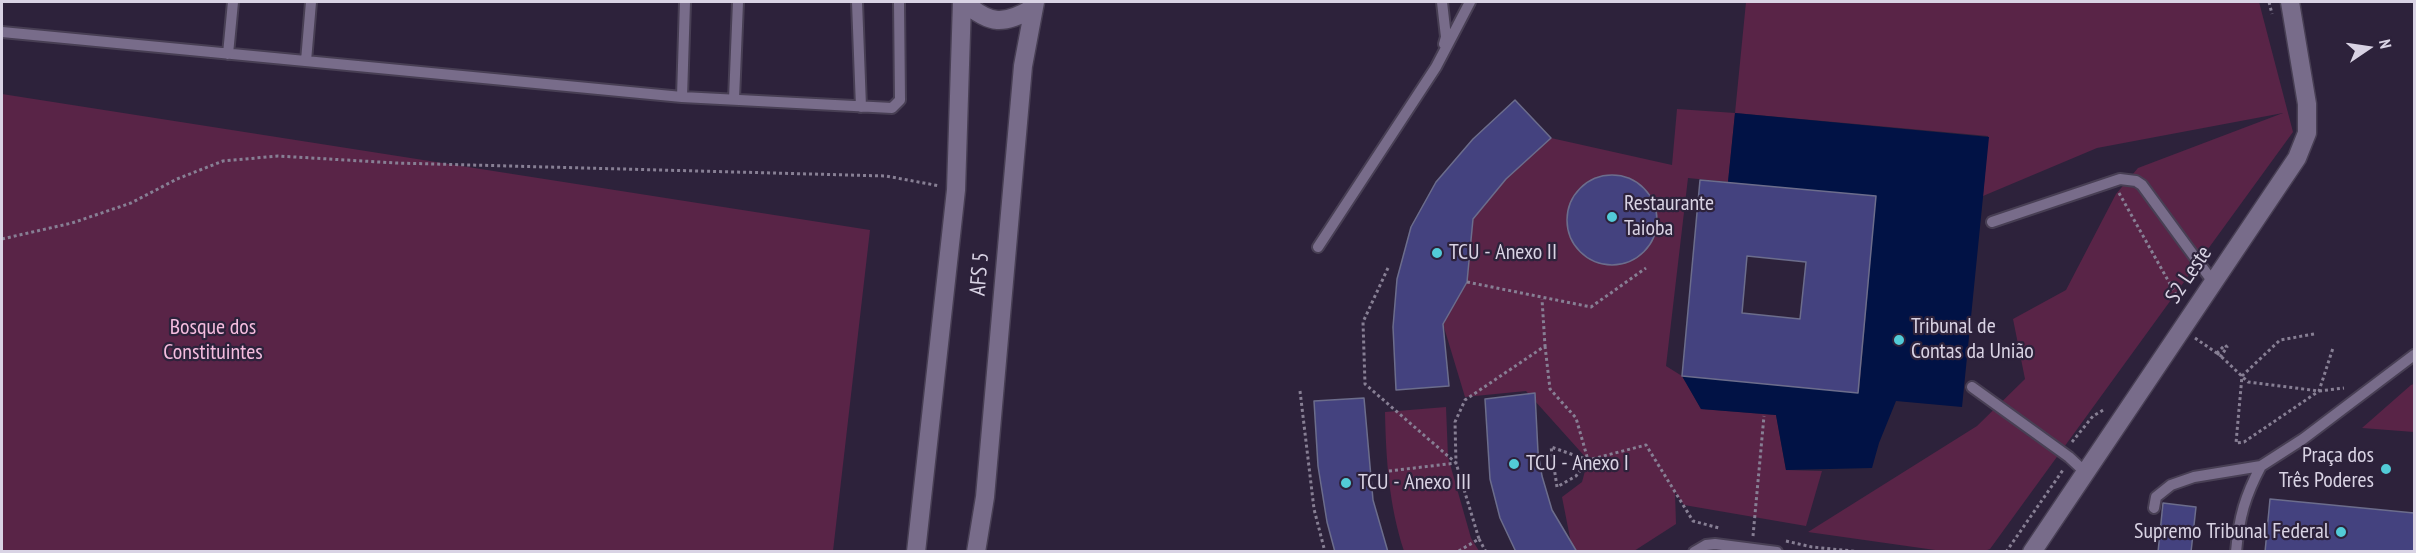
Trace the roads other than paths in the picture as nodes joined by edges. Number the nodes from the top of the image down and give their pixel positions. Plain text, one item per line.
1 (233, 2) edge
2 (311, 2) edge
3 (685, 2) edge
4 (738, 2) edge
5 (857, 2) edge
6 (899, 2) edge
7 (963, 2) edge
8 (1442, 2) edge
9 (1470, 2) edge
10 (2290, 2) edge
11 (1034, 5) edge
12 (2, 32) edge
13 (228, 54) junction
14 (306, 61) junction
15 (1436, 67) junction
16 (682, 97) junction
17 (734, 99) junction
18 (861, 107) junction
19 (1992, 222) dead end
20 (1318, 247) dead end
21 (2213, 282) junction
22 (2415, 356) edge
23 (1972, 387) dead end
24 (2261, 466) junction
25 (2085, 472) junction
26 (2154, 508) dead end
27 (916, 552) edge
28 (976, 552) edge
29 (1694, 552) edge
30 (1777, 552) edge
31 (2032, 552) edge
32 (2235, 552) edge

1 - 13 lane
2 - 14 lane
3 - 16 lane
4 - 17 lane
5 - 18 lane
6 - 18 lane
7 - 11 main road
7 - 27 main road, AFS 5
8 - 15 lane
9 - 15 lane
10 - 21 main road, S2 Leste
11 - 28 main road, AFS 5
12 - 13 lane
13 - 14 lane
14 - 16 lane
15 - 20 lane
16 - 17 lane
17 - 18 lane
19 - 21 lane
21 - 25 main road, S2 Leste
22 - 24 lane
23 - 25 lane
24 - 26 lane
24 - 32 lane
25 - 31 main road, S2 Leste
29 - 30 lane

